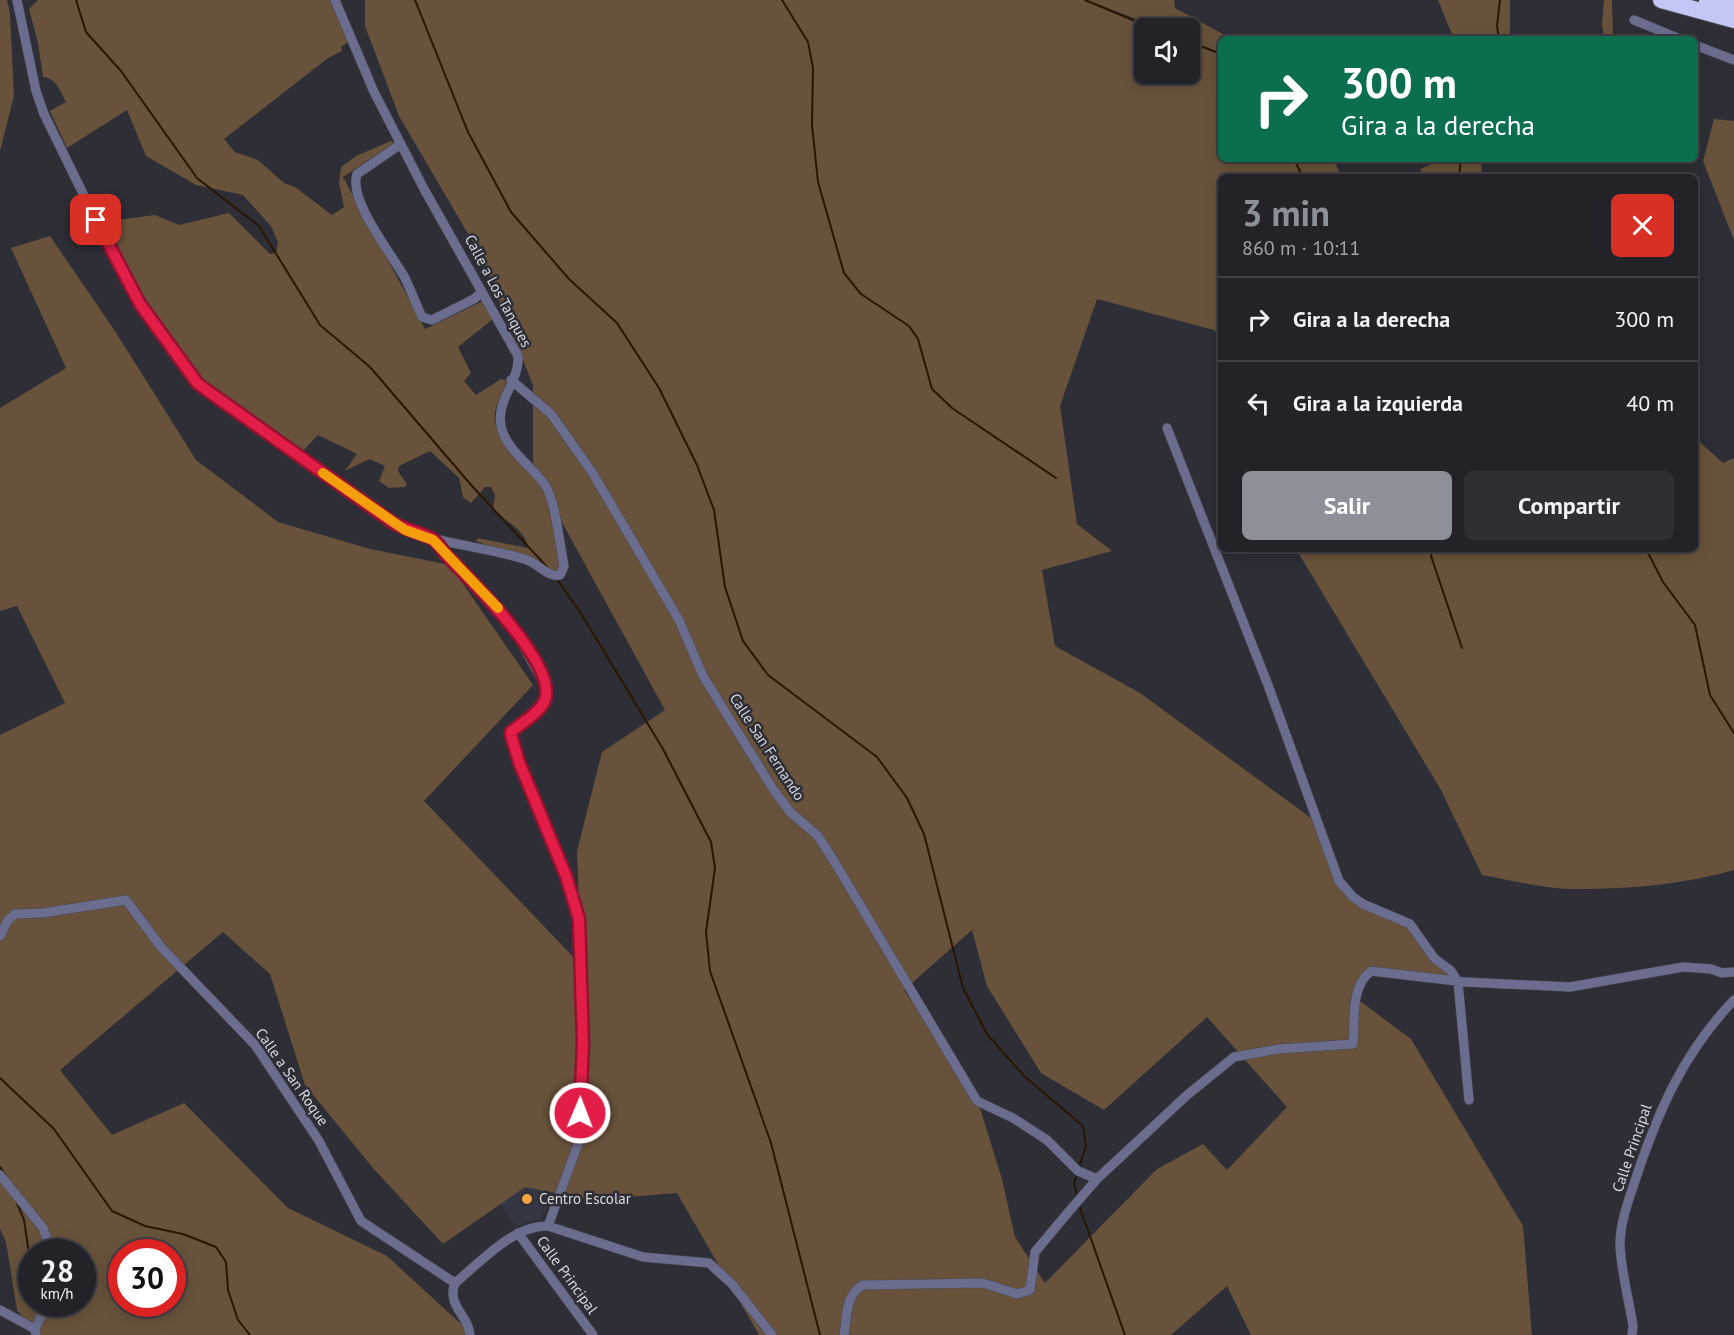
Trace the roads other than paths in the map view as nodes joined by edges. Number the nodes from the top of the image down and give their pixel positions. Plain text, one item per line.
1 (17, 0) edge
2 (335, 0) edge
3 (1661, 0) edge
4 (1707, 0) edge
5 (1734, 8) edge
6 (1634, 20) dead end
7 (1734, 20) edge
8 (1673, 36) edge
9 (1698, 46) edge
10 (1734, 60) edge
11 (401, 144) junction
12 (482, 291) junction
13 (511, 380) junction
14 (1167, 428) dead end
15 (433, 540) junction
16 (0, 936) edge
17 (1734, 972) edge
18 (1458, 982) junction
19 (1734, 1000) edge
20 (1468, 1100) dead end
21 (0, 1175) edge
22 (1097, 1179) junction
23 (548, 1226) junction
24 (518, 1233) junction
25 (47, 1239) edge
26 (455, 1282) junction
27 (0, 1310) edge
28 (42, 1317) edge
29 (36, 1332) edge
30 (470, 1335) edge
31 (593, 1335) edge
32 (772, 1335) edge
33 (844, 1335) edge
34 (1632, 1335) edge

1 - 15 street
2 - 11 street, Calle a Los Tanques
3 - 7 highway
4 - 5 highway
6 - 8 street
9 - 10 street
11 - 12 street, Calle a Los Tanques
11 - 12 street
12 - 13 street, Calle a Los Tanques
13 - 15 street, Calle a Los Tanques
13 - 22 street, Calle San Fernando
14 - 18 street
15 - 23 street
16 - 26 street, Calle a San Roque
17 - 18 street
18 - 20 street
18 - 22 street
19 - 34 street, Calle Principal
21 - 25 street
22 - 33 street
23 - 24 street
23 - 32 street
24 - 26 street
24 - 31 street, Calle Principal
26 - 30 street
27 - 29 street
28 - 29 street

